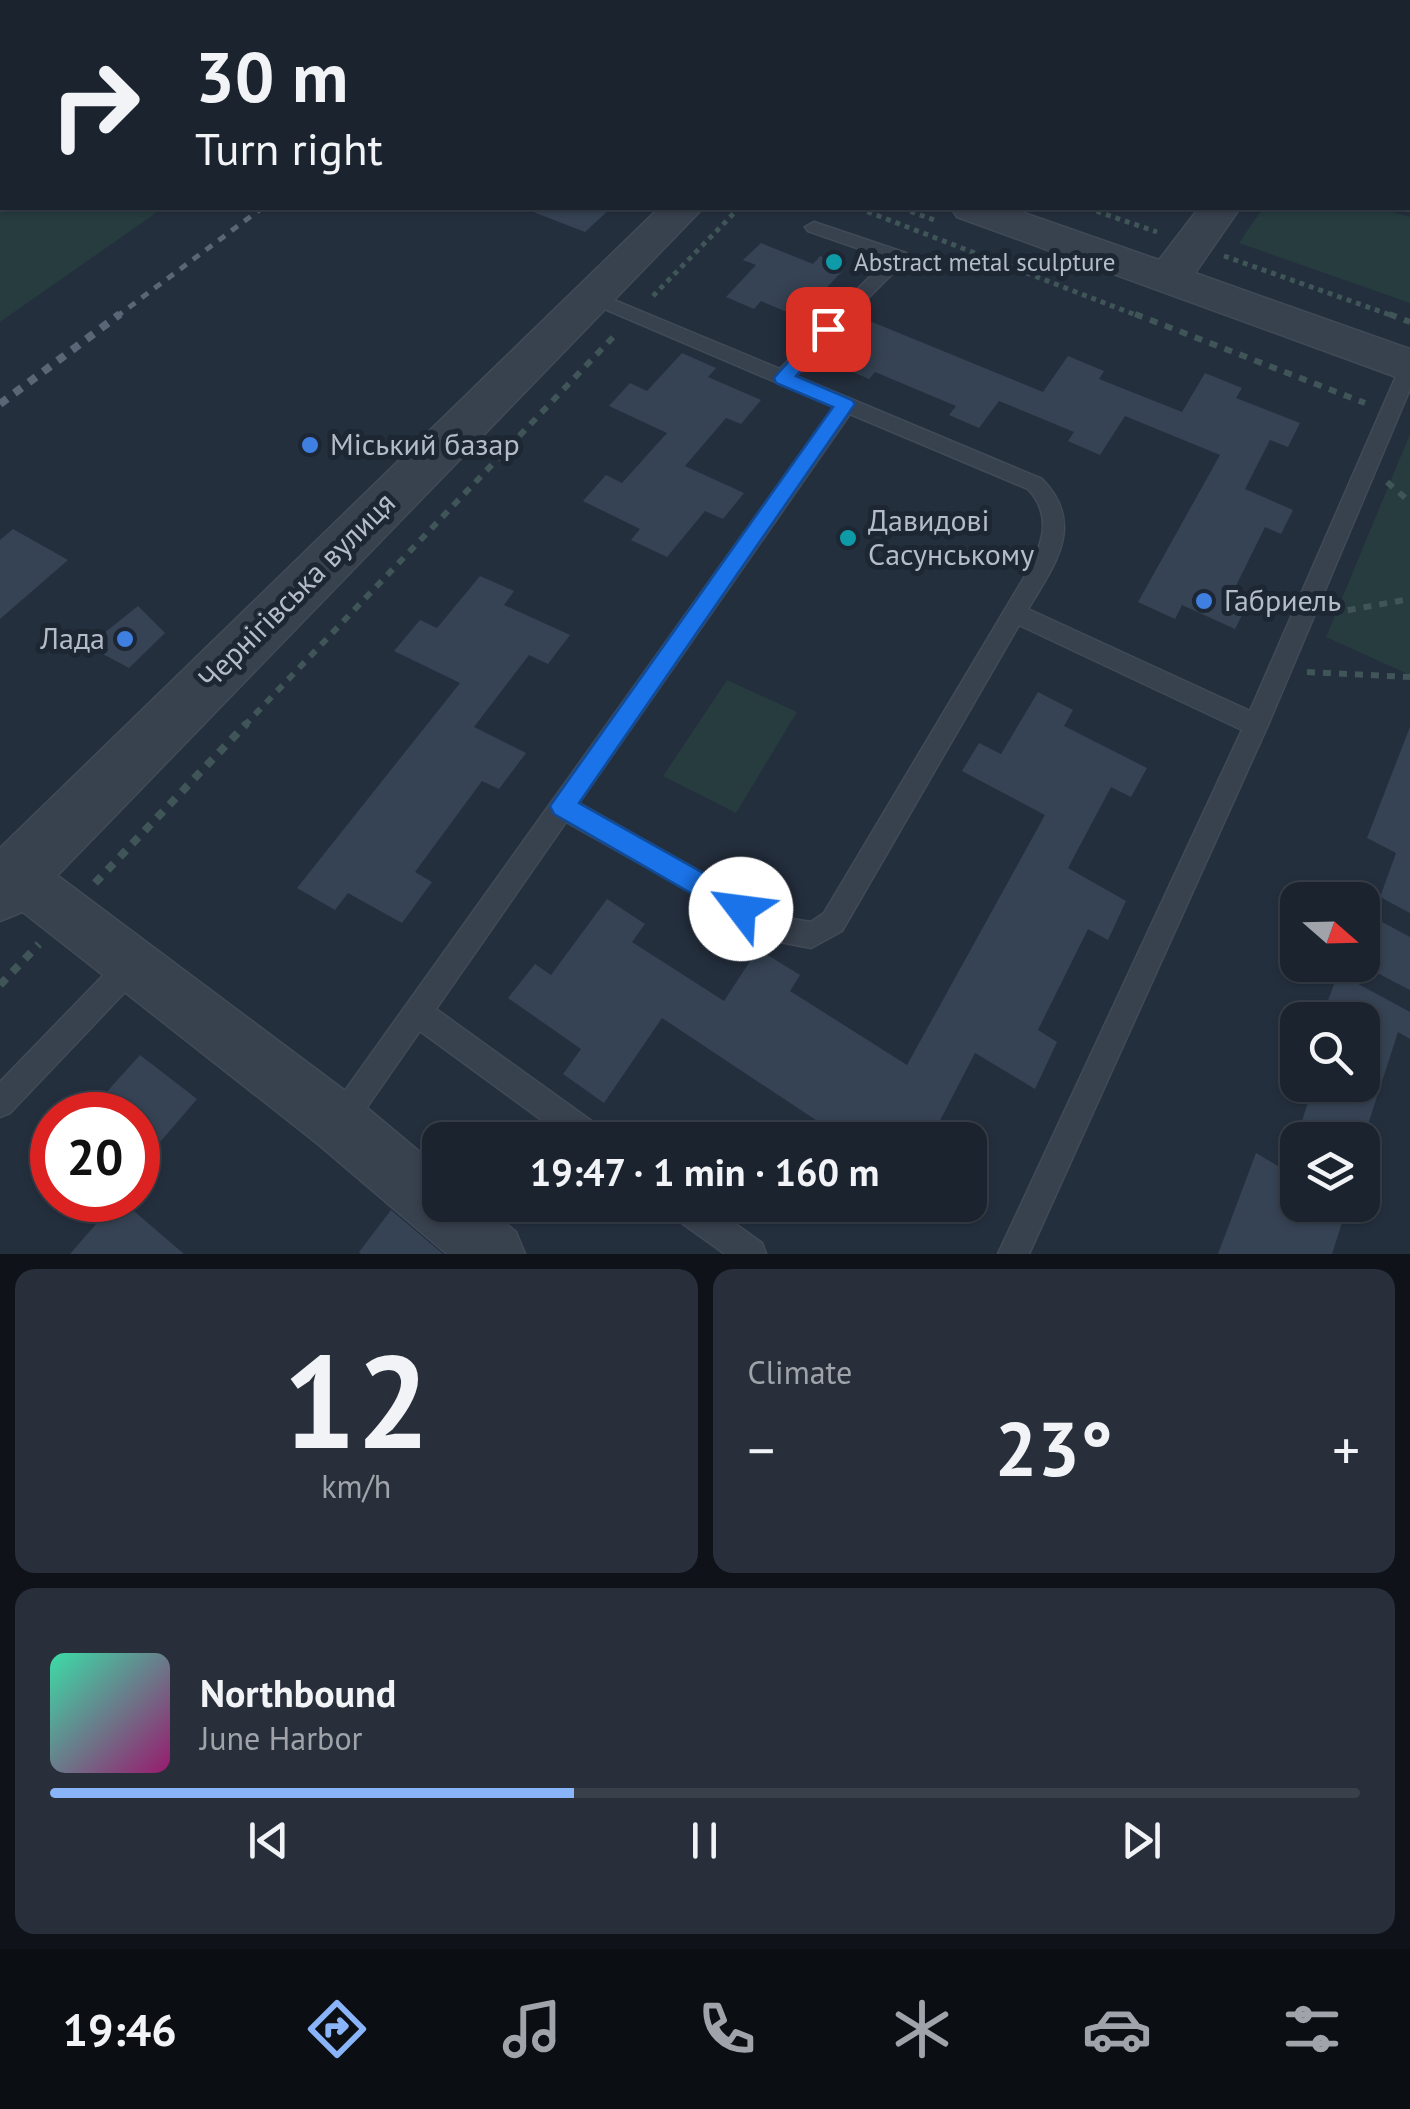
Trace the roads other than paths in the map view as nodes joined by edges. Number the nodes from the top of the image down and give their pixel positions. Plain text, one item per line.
1 (681, 210) edge
2 (1219, 210) edge
3 (955, 214) edge
4 (814, 227) dead end
5 (1169, 278) junction
6 (613, 306) junction
7 (845, 311) dead end
8 (828, 329) dead end
9 (1410, 366) edge
10 (783, 378) junction
11 (846, 404) junction
12 (1014, 613) junction
13 (1256, 724) junction
14 (562, 806) junction
15 (8, 883) edge
16 (132, 965) junction
17 (417, 1012) junction
18 (0, 1104) edge
19 (569, 1122) edge
20 (340, 1123) junction
21 (707, 1222) edge
22 (494, 1254) edge
23 (751, 1254) edge
24 (1013, 1254) edge

1 - 6 street, Чернігівська вулиця
2 - 5 street
3 - 5 street
4 - 7 lane
5 - 9 street
6 - 10 lane
6 - 15 street, Чернігівська вулиця
8 - 10 lane
9 - 13 lane
10 - 11 lane
11 - 12 lane
11 - 14 lane
12 - 13 lane
12 - 14 lane
13 - 24 lane
14 - 17 lane
15 - 16 street
16 - 18 lane
16 - 20 street
17 - 19 lane
17 - 20 lane
20 - 22 street
21 - 23 lane

